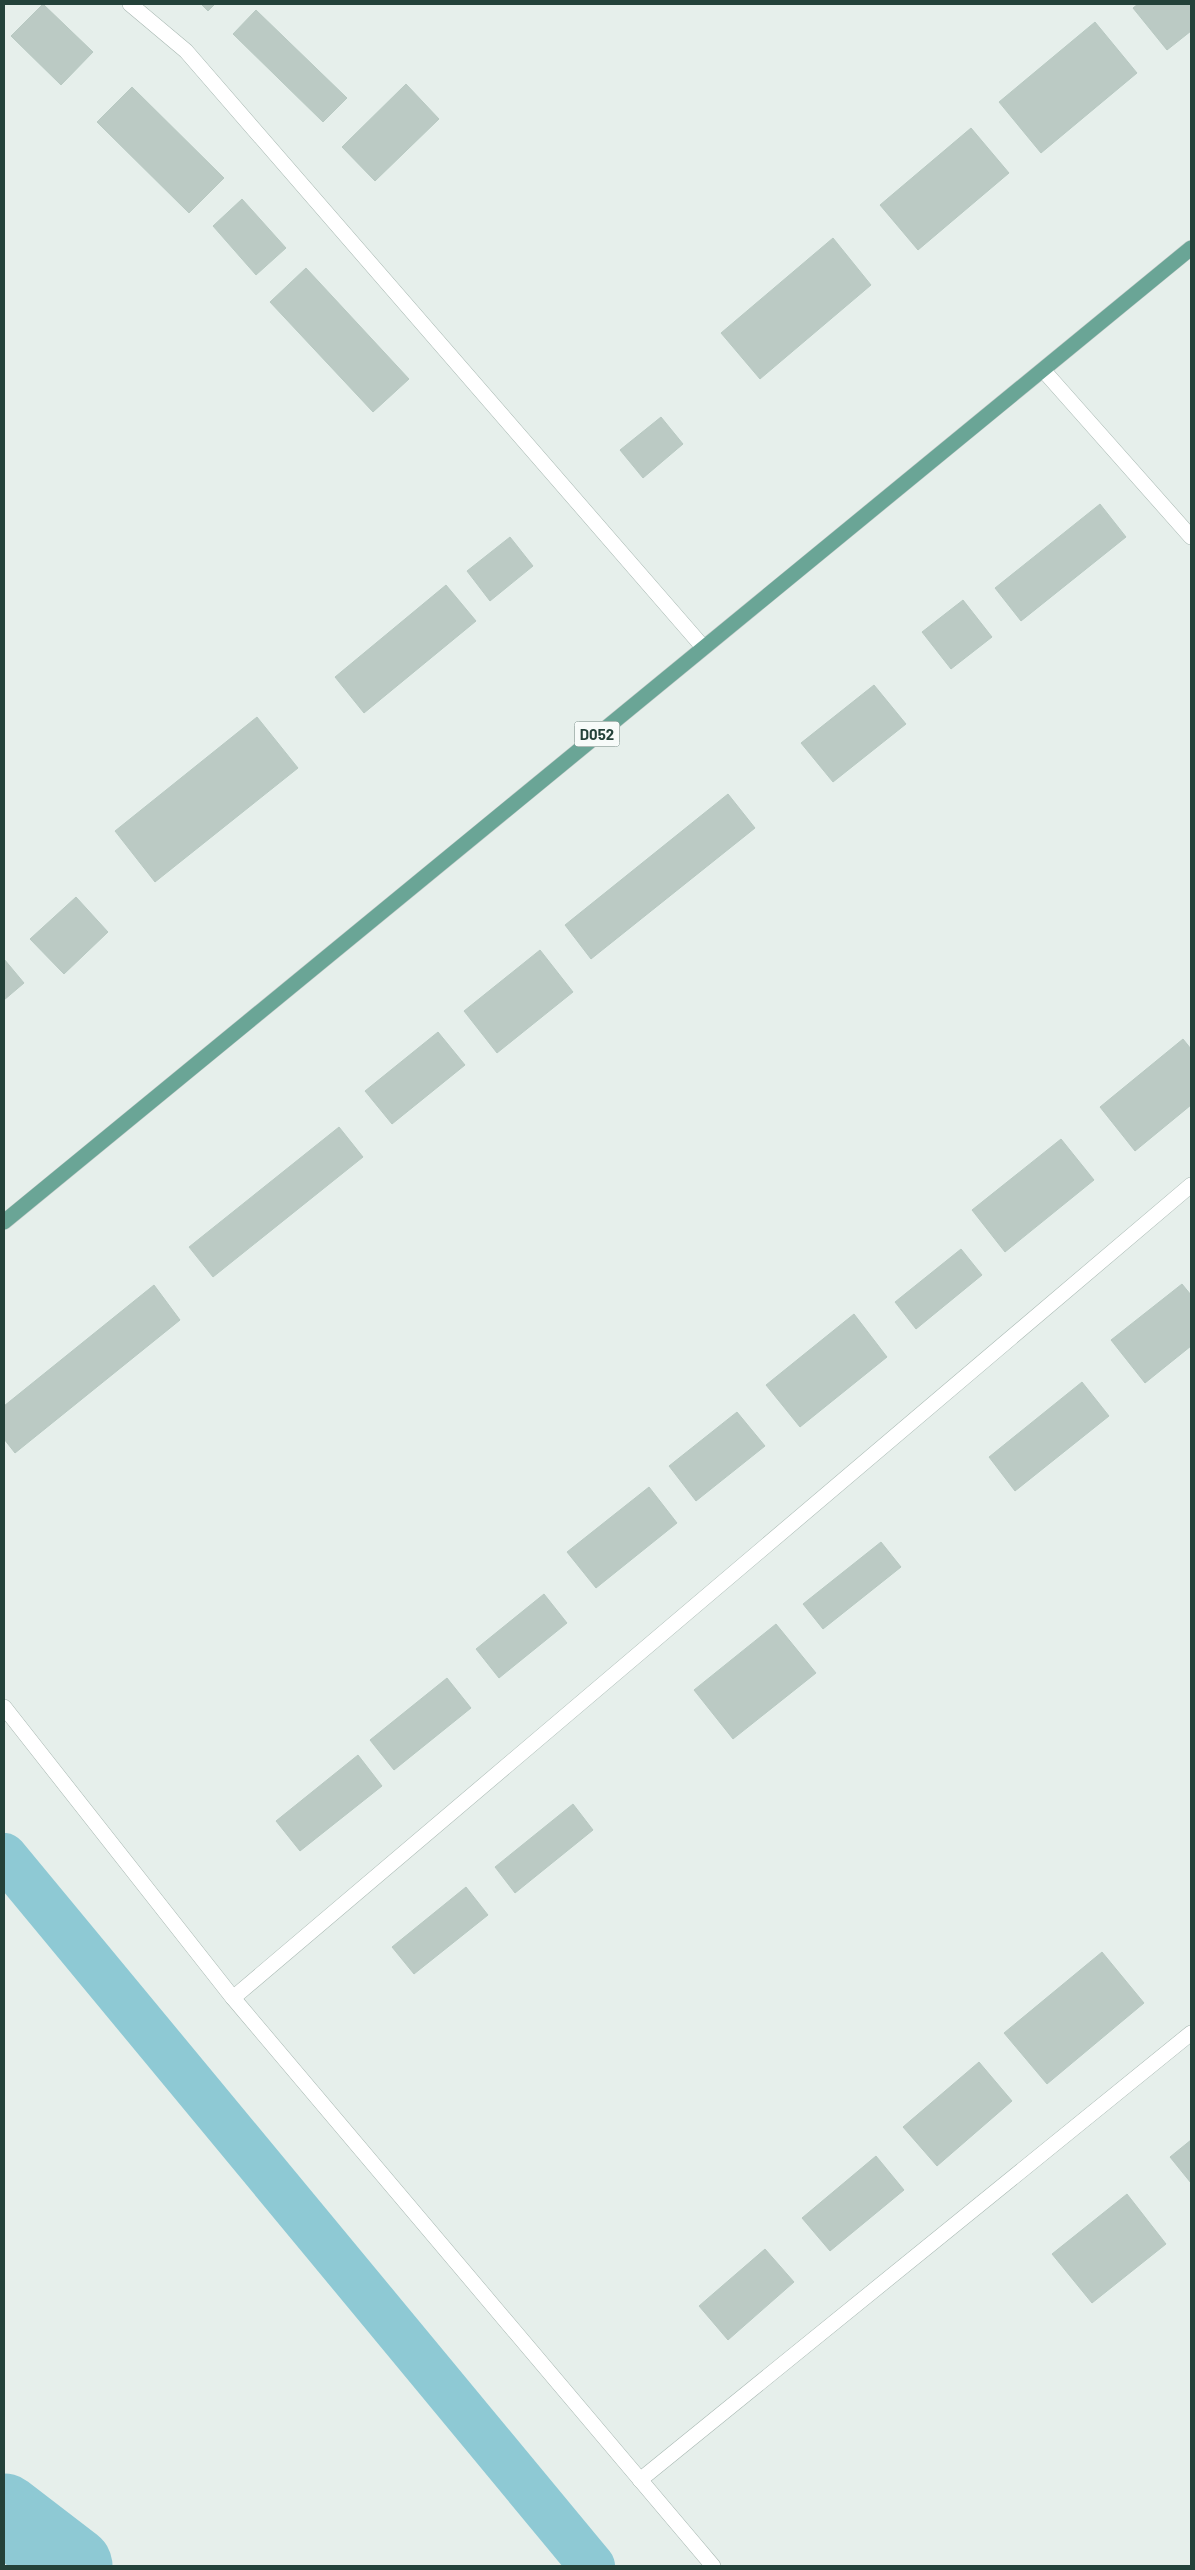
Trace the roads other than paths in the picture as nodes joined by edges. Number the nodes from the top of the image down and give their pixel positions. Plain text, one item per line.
1 (130, 4) edge
2 (1191, 248) edge
3 (1044, 371) junction
4 (1191, 537) edge
5 (703, 647) junction
6 (1191, 1185) edge
7 (4, 1222) edge
8 (4, 1707) edge
9 (233, 1998) junction
10 (1191, 2033) edge
11 (640, 2480) junction
12 (713, 2566) edge

1 - 5 street
2 - 3 main road, D052
3 - 4 street
3 - 5 main road, D052
5 - 7 main road, D052
6 - 9 street
8 - 9 street
9 - 11 street
10 - 11 street
11 - 12 street

